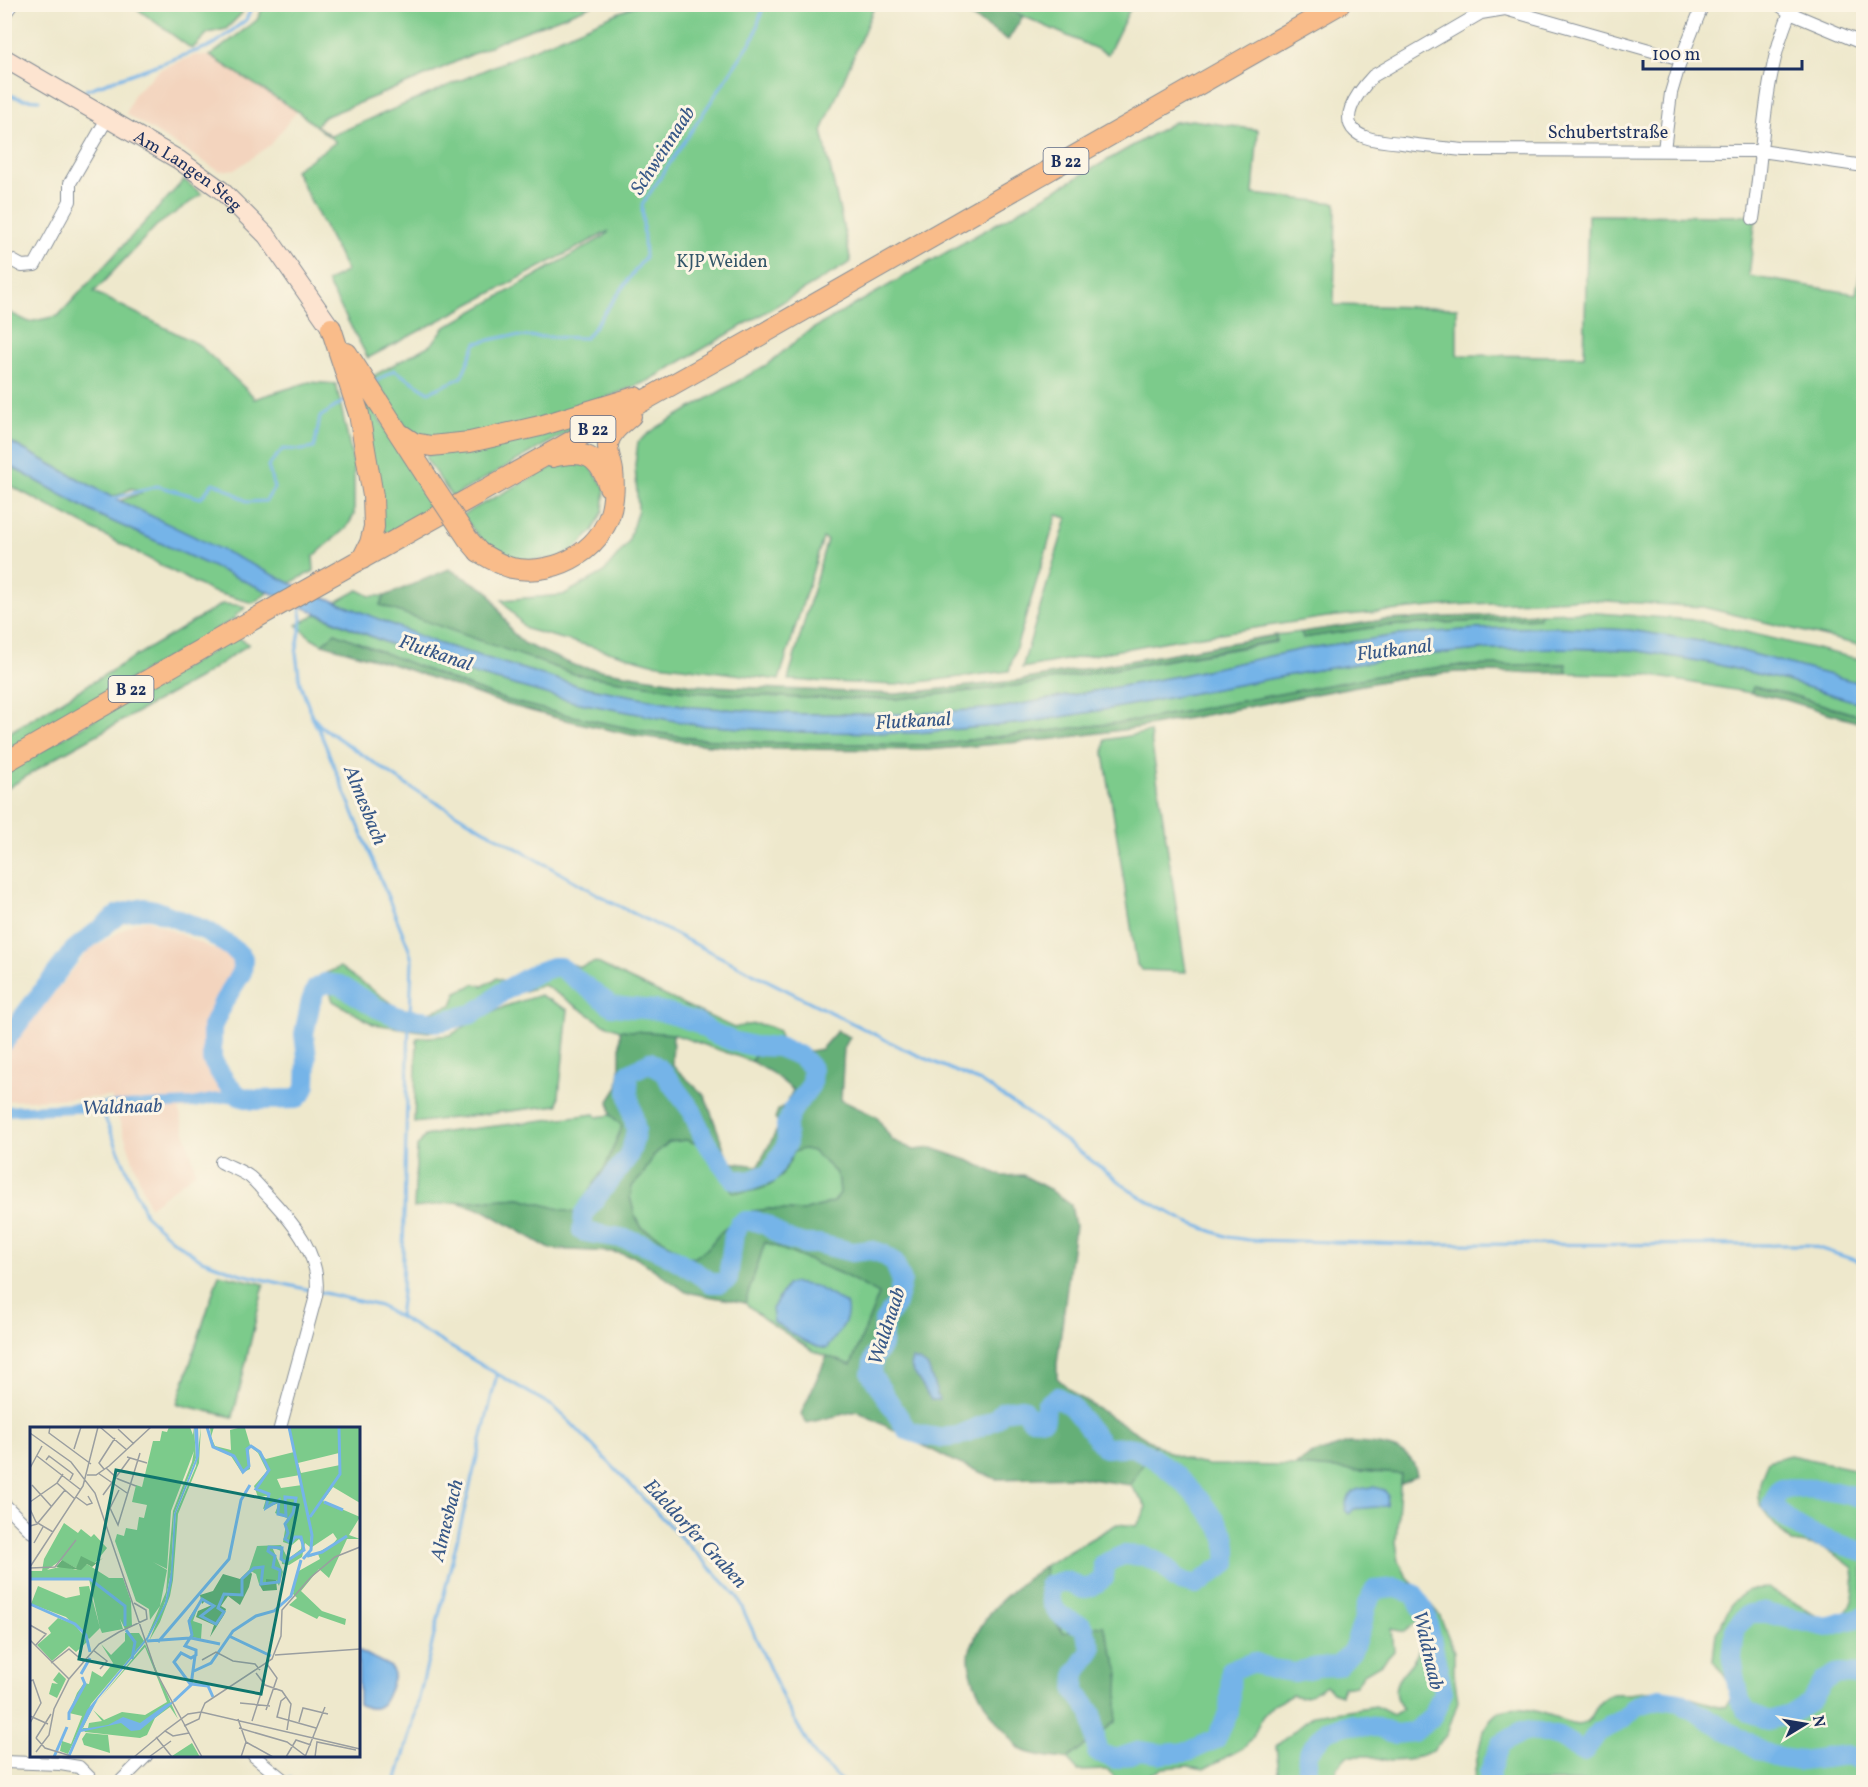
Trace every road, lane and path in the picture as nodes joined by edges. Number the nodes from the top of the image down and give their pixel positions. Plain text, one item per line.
1 (12, 4) edge
2 (1340, 4) edge
3 (1703, 4) edge
4 (1778, 4) edge
5 (1792, 8) edge
6 (4, 15) edge
7 (1863, 44) edge
8 (4, 58) edge
9 (1681, 59) junction
10 (108, 117) junction
11 (1664, 150) junction
12 (1761, 151) junction
13 (1863, 166) edge
14 (1753, 219) dead end
15 (4, 256) edge
16 (331, 328) joint
17 (348, 363) junction
18 (661, 391) junction
19 (399, 434) junction
20 (524, 467) junction
21 (613, 498) junction
22 (362, 559) junction
23 (4, 763) edge
24 (221, 1162) dead end
25 (280, 1427) edge
26 (4, 1504) edge
27 (30, 1530) edge
28 (144, 1757) edge
29 (256, 1757) edge
30 (4, 1762) edge
31 (94, 1782) edge
32 (120, 1782) edge
33 (286, 1782) edge

1 - 6 street
2 - 18 main road, B 22
3 - 9 street
4 - 5 street
5 - 7 street
5 - 12 street
8 - 10 street, Am Langen Steg
9 - 11 street
9 - 11 street, Schubertstraße
10 - 15 street
10 - 16 street, Am Langen Steg
11 - 12 street, Schubertstraße
12 - 13 street, Schubertstraße
12 - 14 street
16 - 17 main road
17 - 19 main road
17 - 22 main road
18 - 19 main road, B 22
18 - 20 main road, B 22
18 - 21 main road
19 - 21 main road, bridge
20 - 21 main road
20 - 22 main road, B 22
22 - 23 main road, B 22
24 - 25 street
26 - 27 street
28 - 32 street
29 - 33 street
30 - 31 street

